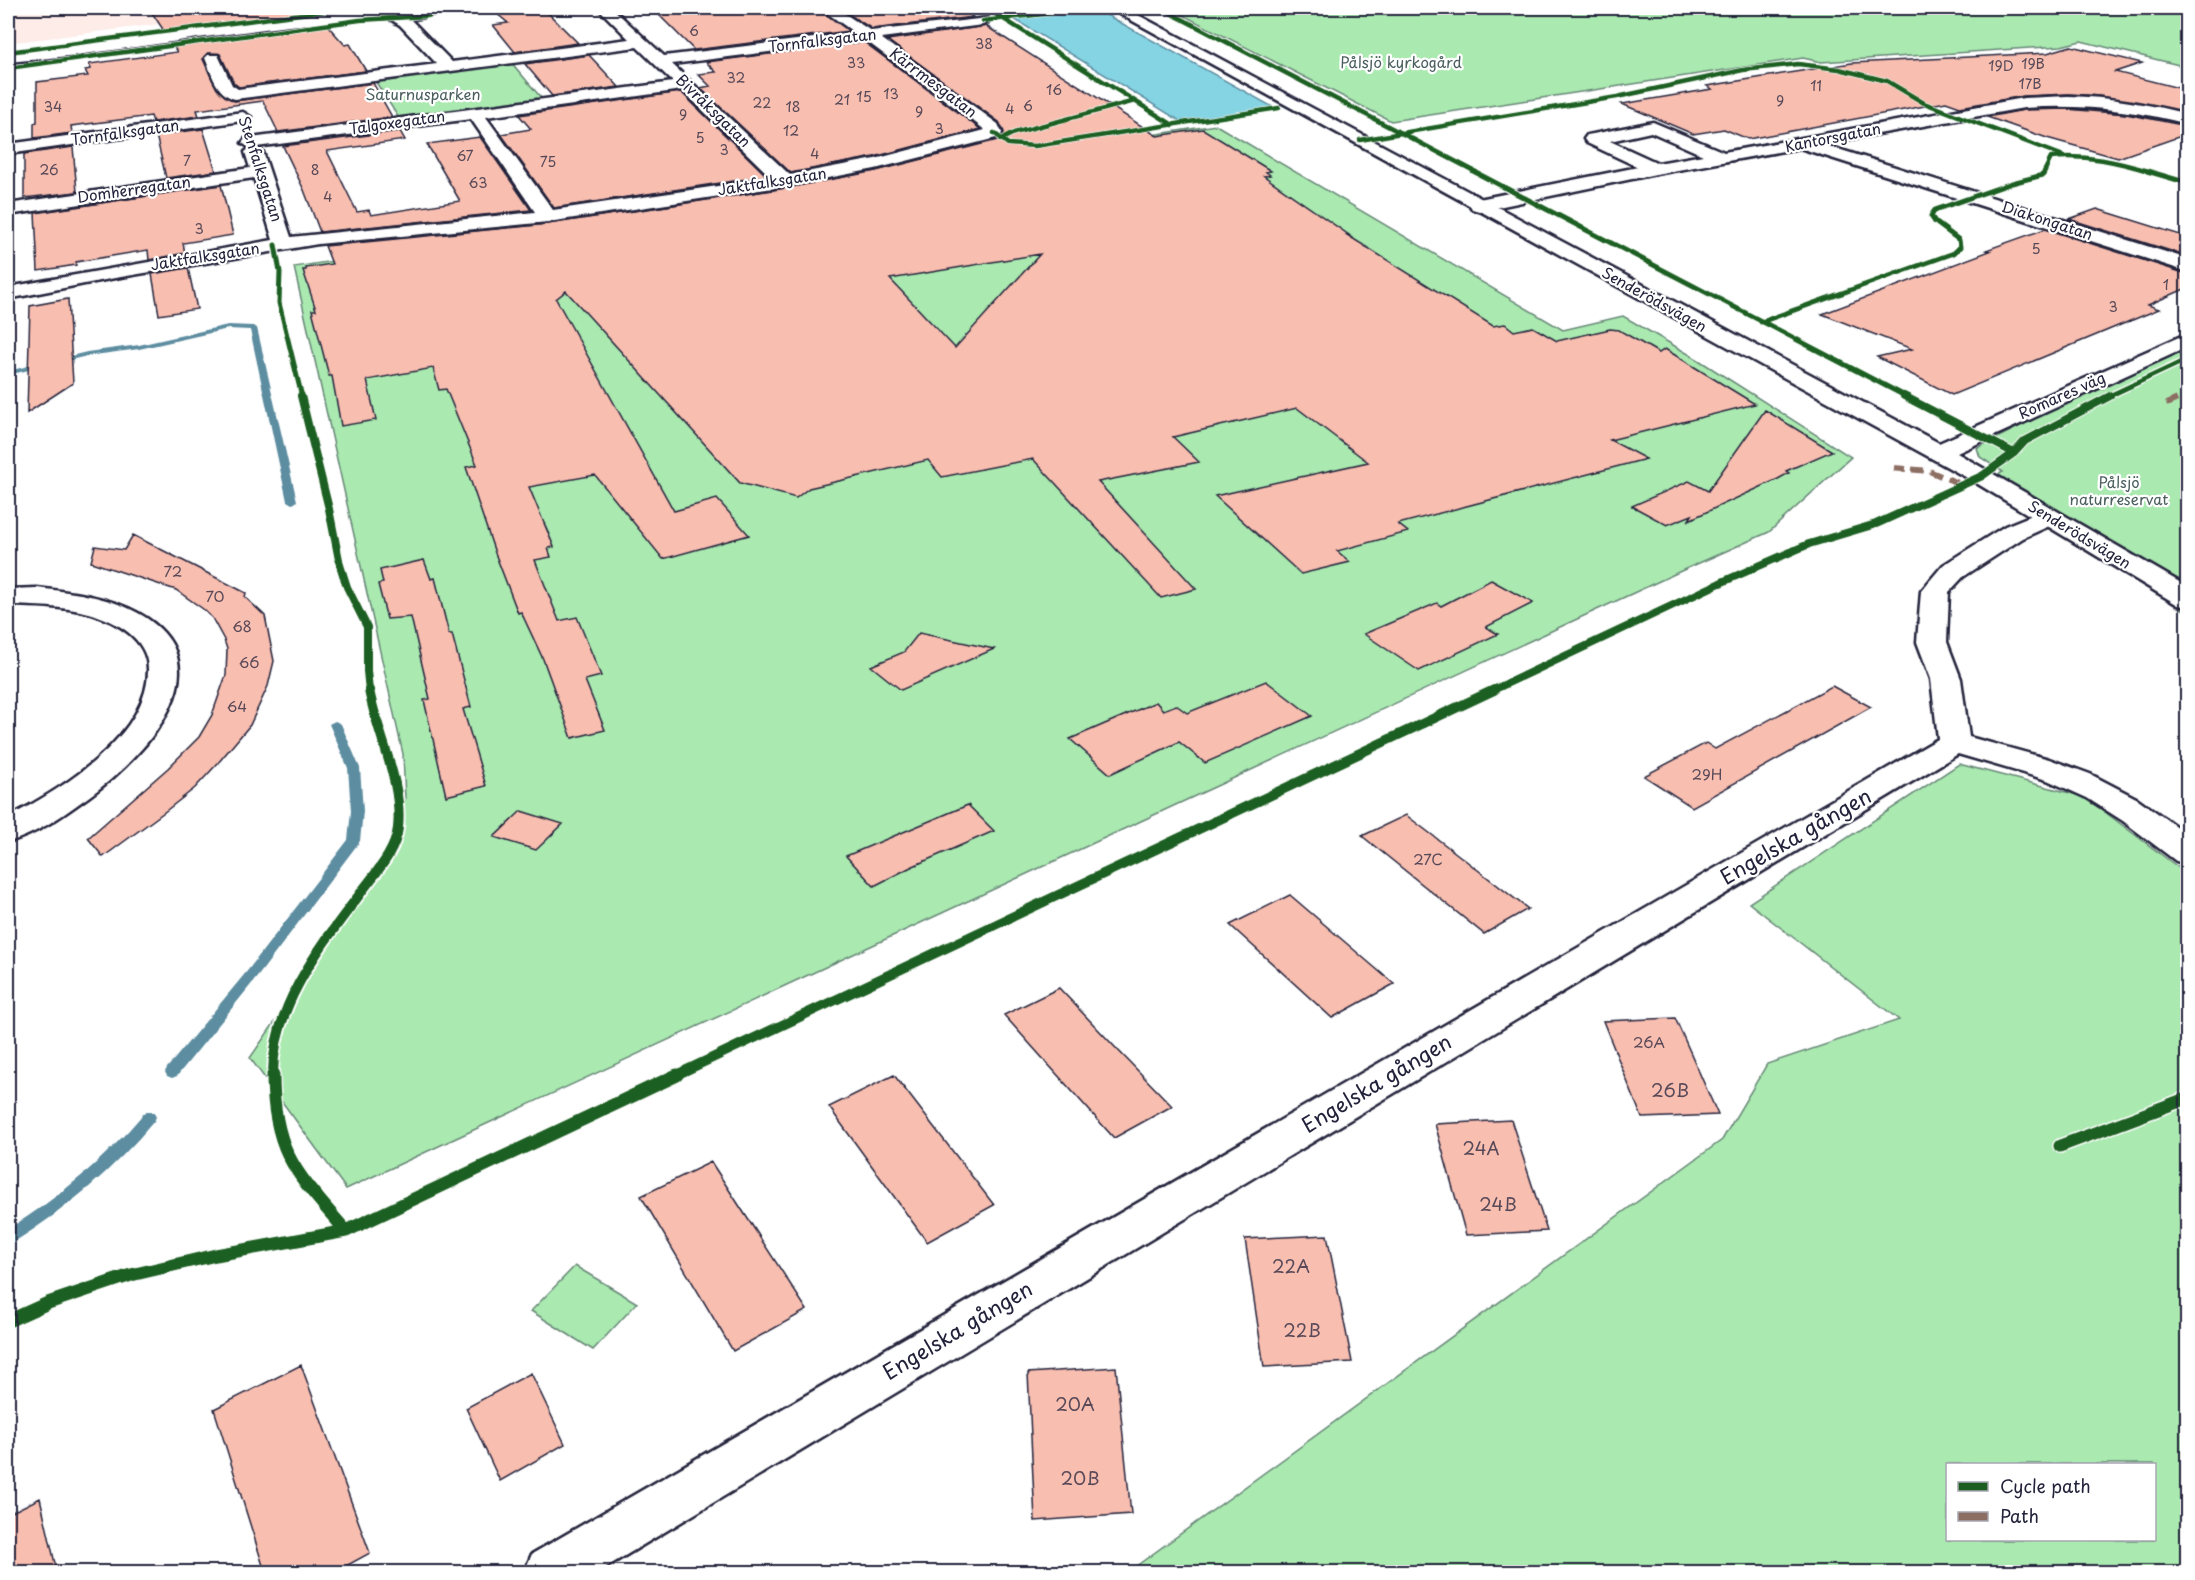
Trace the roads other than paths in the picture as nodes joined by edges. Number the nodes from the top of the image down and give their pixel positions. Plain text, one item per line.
1 (605, 8) edge
2 (828, 8) edge
3 (1116, 8) edge
4 (370, 10) edge
5 (425, 10) edge
6 (392, 16) junction
7 (983, 21) dead end
8 (868, 35) junction
9 (641, 42) junction
10 (8, 58) edge
11 (213, 58) dead end
12 (661, 61) junction
13 (468, 64) junction
14 (448, 66) junction
15 (686, 85) junction
16 (235, 94) junction
17 (475, 113) junction
18 (243, 117) junction
19 (2187, 119) edge
20 (994, 134) joint
21 (251, 142) junction
22 (1804, 144) junction
23 (8, 149) edge
24 (1724, 158) junction
25 (1656, 169) junction
26 (261, 172) junction
27 (786, 181) junction
28 (1479, 205) junction
29 (8, 208) edge
30 (548, 216) junction
31 (284, 244) junction
32 (2187, 266) edge
33 (8, 293) edge
34 (2187, 339) edge
35 (1936, 453) junction
36 (2047, 517) junction
37 (8, 597) edge
38 (2187, 599) edge
39 (1954, 743) junction
40 (8, 831) edge
41 (2187, 853) edge
42 (550, 1572) edge

1 - 9 street, Bivråksgatan
2 - 8 street, Kärrmesgatan
3 - 28 street, Senderödsvägen
4 - 6 street
4 - 10 street
5 - 6 street
5 - 13 street
6 - 14 street
7 - 8 street, Tornfalksgatan
8 - 12 street, Tornfalksgatan
8 - 20 street, Kärrmesgatan
9 - 12 street, Bivråksgatan
9 - 13 street
11 - 16 street, Stenfalksgatan
12 - 15 street, Bivråksgatan
13 - 14 street
14 - 16 street
15 - 17 street, Talgoxegatan
15 - 27 street, Bivråksgatan
16 - 18 street, Stenfalksgatan
17 - 21 street, Talgoxegatan
17 - 30 street
18 - 21 street, Stenfalksgatan
18 - 23 street, Tornfalksgatan
19 - 22 street, Kantorsgatan
20 - 27 street, Jaktfalksgatan
21 - 26 street, Stenfalksgatan
22 - 24 street, Kantorsgatan
22 - 32 street, Diakongatan
24 - 25 street, Kantorsgatan
24 - 25 street
25 - 28 street, Kantorsgatan
26 - 29 street, Domherregatan
26 - 31 street, Stenfalksgatan
27 - 30 street, Jaktfalksgatan
28 - 35 street, Senderödsvägen
30 - 31 street, Jaktfalksgatan
31 - 33 street, Jaktfalksgatan
34 - 35 street, Romares väg
35 - 36 street, Senderödsvägen
36 - 38 street, Senderödsvägen
36 - 39 street
37 - 40 street
39 - 41 street
39 - 42 street, Engelska gången

